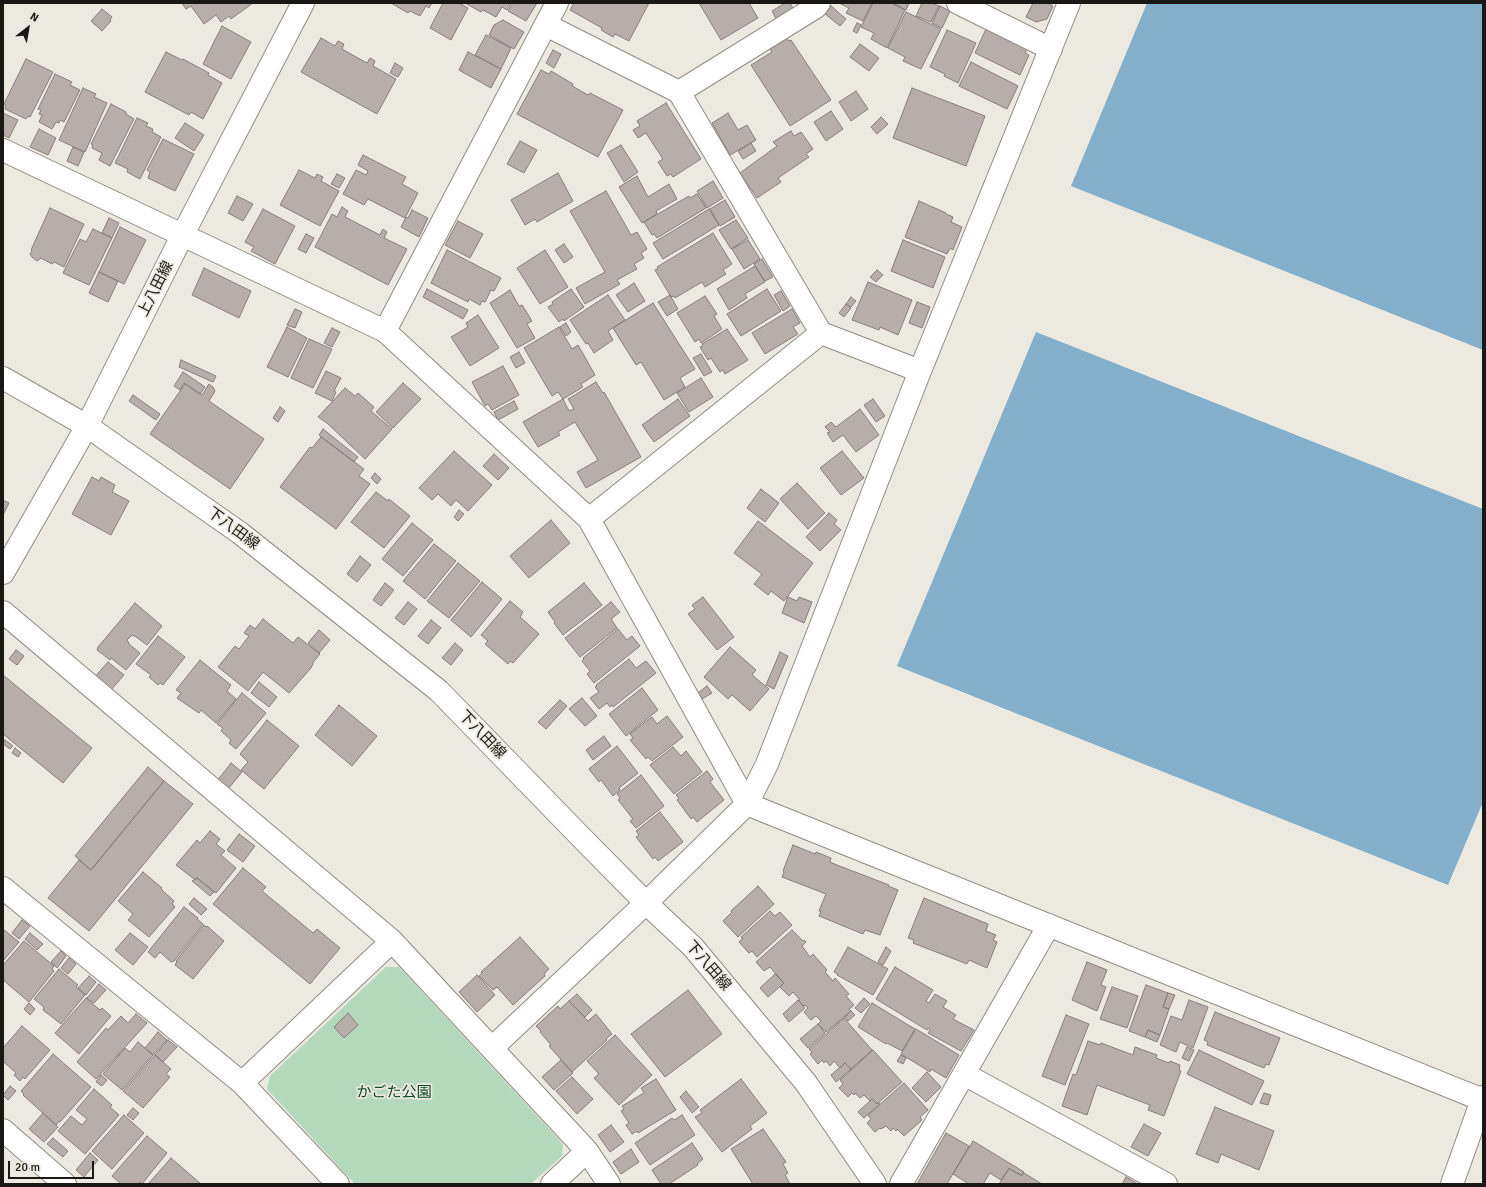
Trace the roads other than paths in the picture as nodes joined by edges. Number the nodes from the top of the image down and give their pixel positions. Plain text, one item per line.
1 (303, 3) edge
2 (557, 3) edge
3 (818, 3) edge
4 (958, 3) edge
5 (1069, 3) edge
6 (546, 25) junction
7 (1051, 49) junction
8 (679, 92) junction
9 (3, 150) edge
10 (182, 236) junction
11 (385, 331) junction
12 (821, 333) junction
13 (920, 371) junction
14 (3, 378) edge
15 (87, 426) junction
16 (589, 519) junction
17 (3, 573) edge
18 (3, 612) edge
19 (747, 804) junction
20 (3, 888) edge
21 (646, 903) junction
22 (1049, 925) junction
23 (392, 941) junction
24 (492, 1048) junction
25 (964, 1074) junction
26 (242, 1083) junction
27 (1483, 1099) edge
28 (3, 1130) edge
29 (587, 1151) junction
30 (65, 1184) edge
31 (338, 1184) edge
32 (552, 1184) edge
33 (609, 1184) edge
34 (876, 1184) edge
35 (901, 1184) edge
36 (1166, 1184) edge
37 (1452, 1184) edge

1 - 10 street, 上八田線
2 - 6 street
3 - 8 street
4 - 7 street
5 - 7 street
6 - 8 street
6 - 11 street
7 - 13 street
8 - 12 street
9 - 10 street
10 - 11 street
10 - 15 street, 上八田線
11 - 16 street
12 - 13 street
12 - 16 street
13 - 19 street
14 - 15 street, 下八田線
15 - 17 street, 上八田線
15 - 21 street, 下八田線
16 - 19 street
18 - 23 street
19 - 21 street
19 - 22 street
20 - 26 street
21 - 24 street
21 - 34 street, 下八田線
22 - 25 street
22 - 27 street
23 - 24 street
23 - 26 street
24 - 29 street
25 - 35 street
25 - 36 street
26 - 31 street
27 - 37 street
28 - 30 street
29 - 32 street
29 - 33 street

